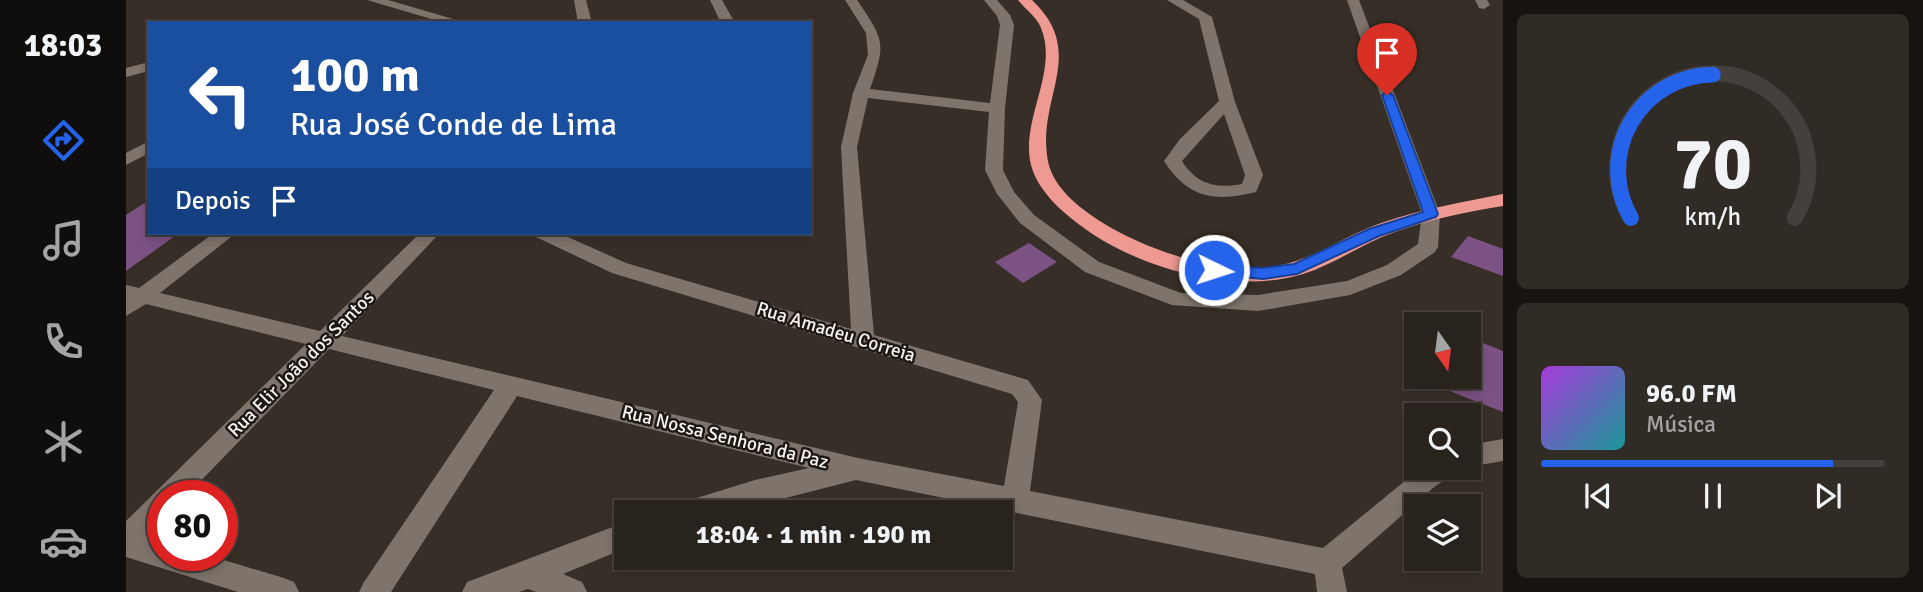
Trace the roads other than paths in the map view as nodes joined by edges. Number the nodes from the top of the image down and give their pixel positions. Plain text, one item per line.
1 (373, 0) edge
2 (580, 0) edge
3 (716, 0) edge
4 (851, 0) edge
5 (990, 0) edge
6 (1024, 0) edge
7 (1173, 0) edge
8 (1204, 0) edge
9 (1353, 0) edge
10 (1205, 17) junction
11 (453, 21) edge
12 (585, 21) edge
13 (727, 21) edge
14 (147, 67) edge
15 (126, 73) edge
16 (862, 93) junction
17 (1227, 102) junction
18 (996, 108) junction
19 (147, 147) edge
20 (126, 160) edge
21 (1503, 200) edge
22 (1431, 214) junction
23 (223, 235) edge
24 (429, 235) edge
25 (547, 235) edge
26 (131, 299) edge
27 (863, 340) junction
28 (323, 341) junction
29 (512, 385) junction
30 (858, 469) junction
31 (185, 480) edge
32 (1424, 480) edge
33 (729, 500) edge
34 (1015, 500) junction
35 (147, 520) edge
36 (614, 540) edge
37 (126, 542) edge
38 (1328, 563) junction
39 (528, 575) junction
40 (284, 592) edge
41 (374, 592) edge
42 (477, 592) edge
43 (572, 592) edge
44 (1332, 592) edge

1 - 11 street
2 - 12 street
3 - 13 street
4 - 16 street
5 - 18 street
6 - 22 highway
7 - 10 street
8 - 10 street
9 - 22 street
10 - 17 street
14 - 15 street
16 - 18 street
16 - 27 street
17 - 17 street
18 - 22 street
19 - 20 street
21 - 22 highway
23 - 26 street
24 - 28 street, Rua Elir João dos Santos
25 - 27 street, Rua Amadeu Correia
26 - 28 street, Rua Nossa Senhora da Paz
27 - 34 street, Rua Amadeu Correia
28 - 29 street, Rua Nossa Senhora da Paz
28 - 31 street, Rua Elir João dos Santos
29 - 30 street, Rua Nossa Senhora da Paz
29 - 41 street
30 - 33 street
30 - 34 street, Rua Nossa Senhora da Paz
32 - 38 street
34 - 38 street, Rua Nossa Senhora da Paz
35 - 37 street
36 - 39 street
37 - 40 street
38 - 44 street
39 - 42 street
39 - 43 street

